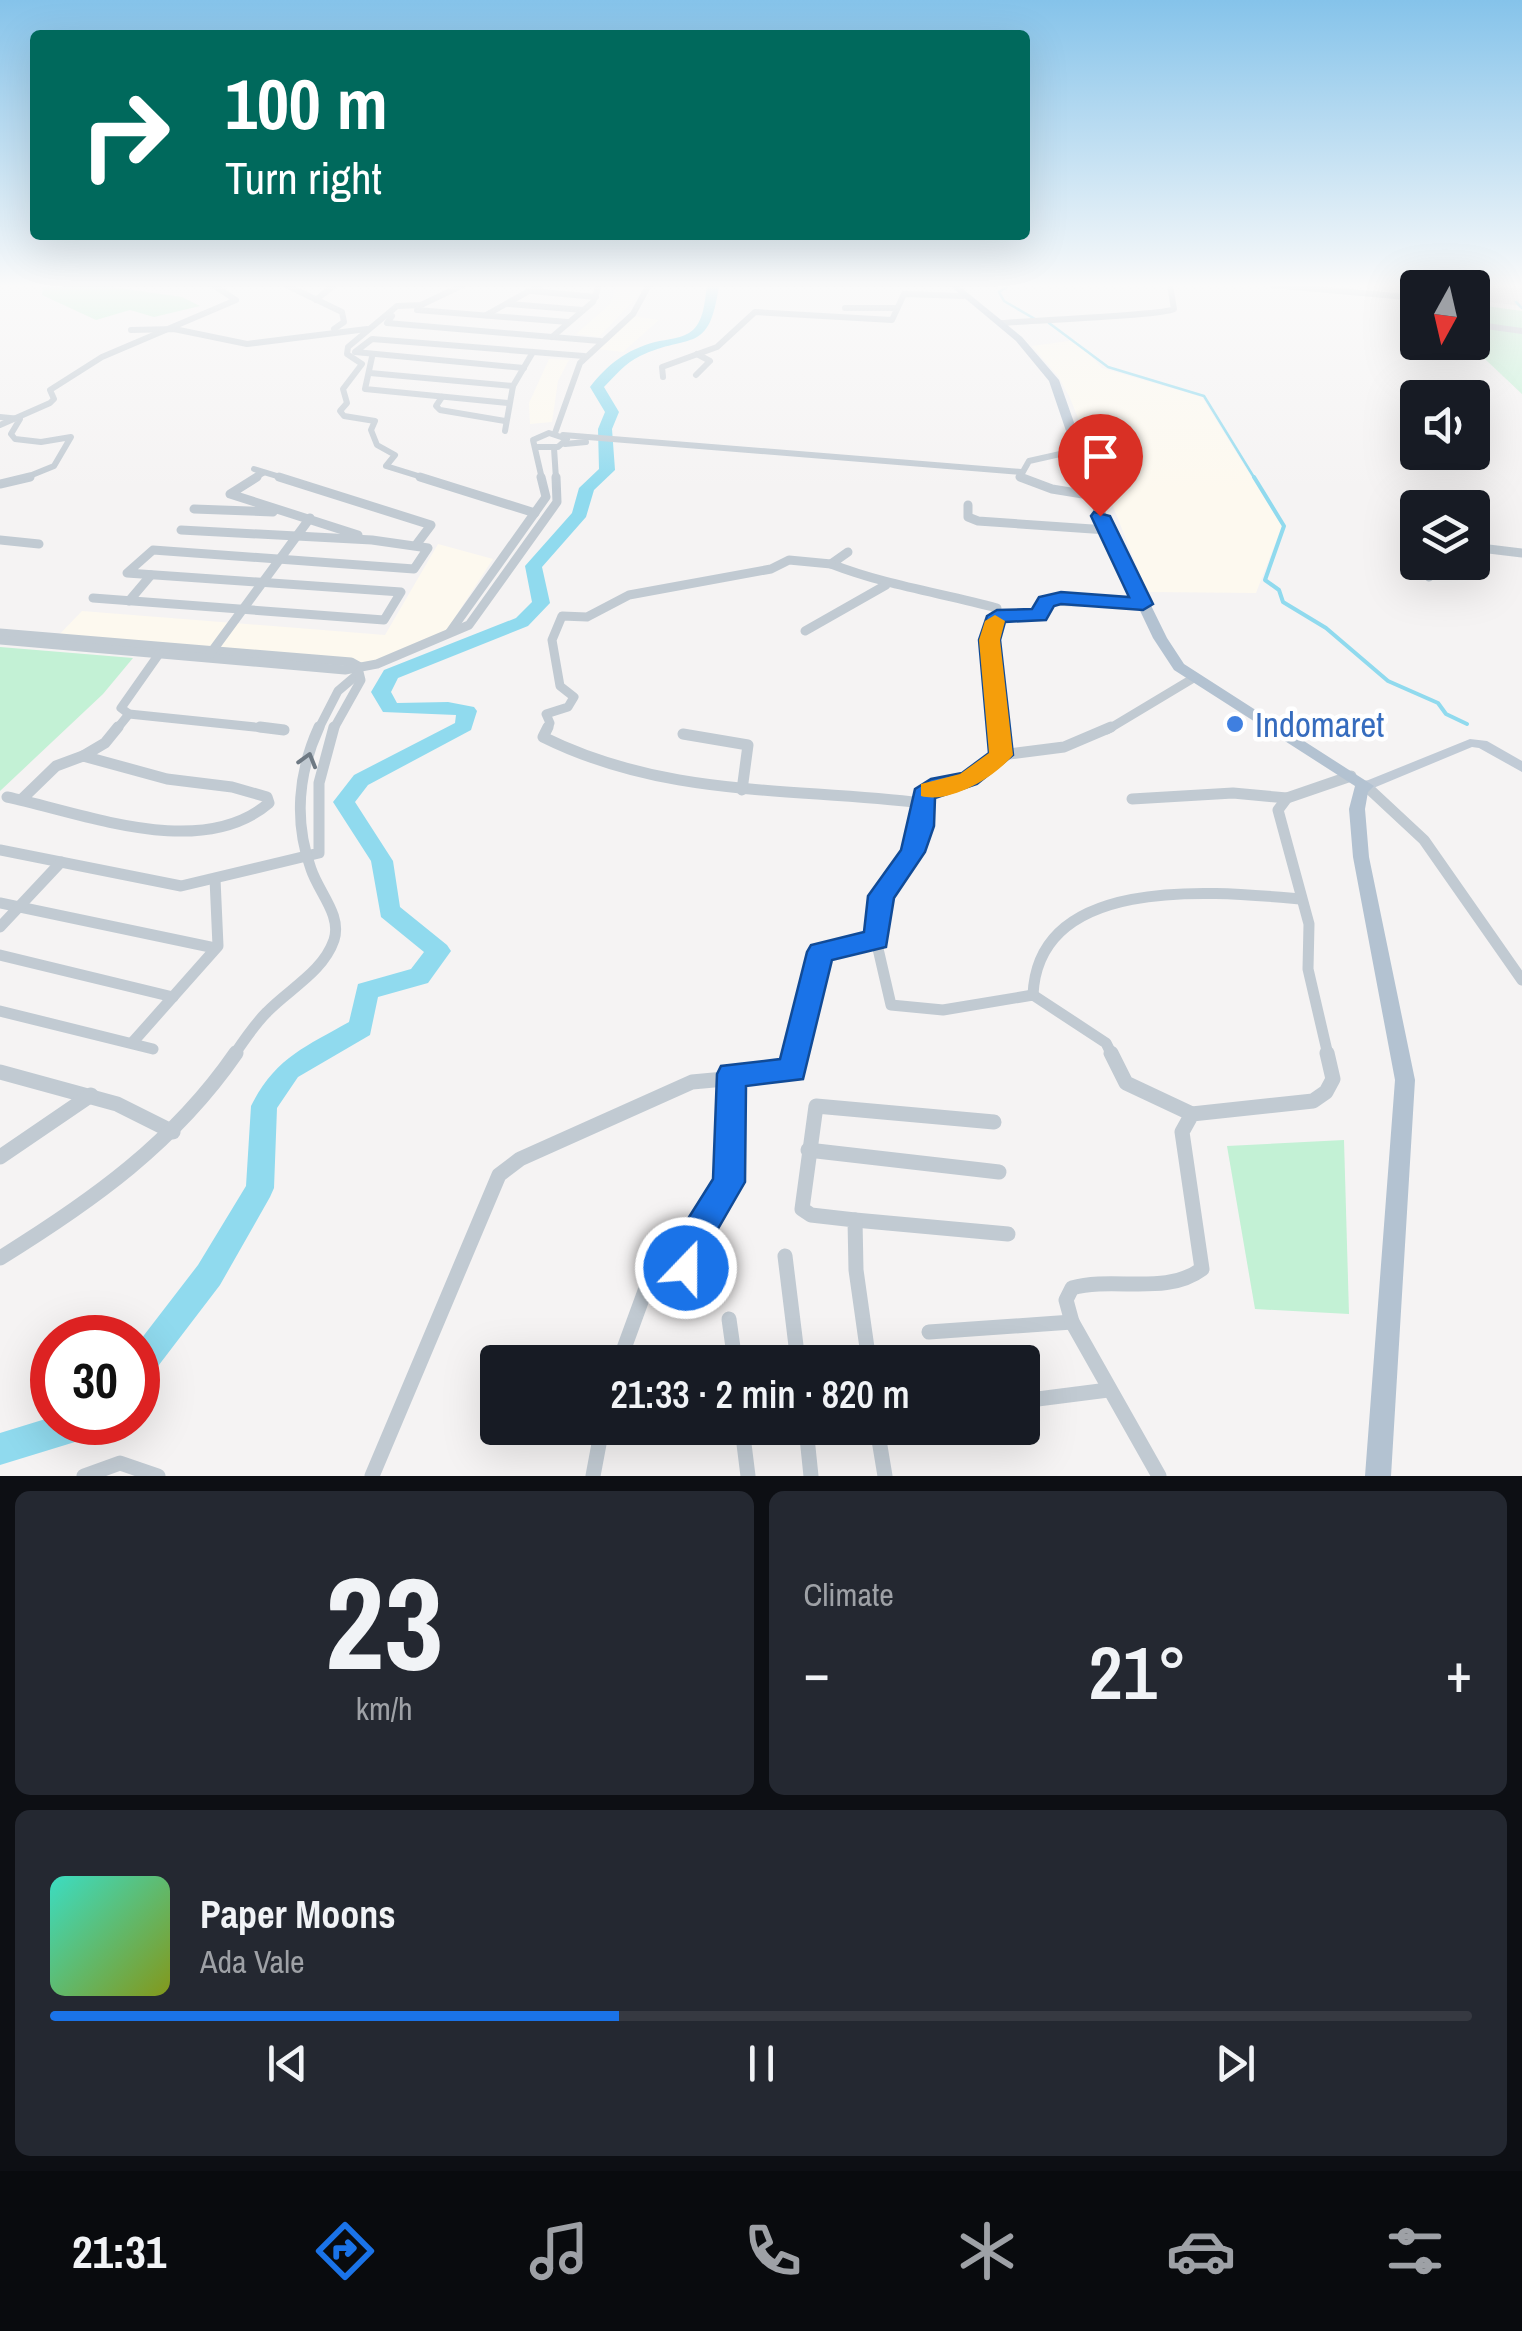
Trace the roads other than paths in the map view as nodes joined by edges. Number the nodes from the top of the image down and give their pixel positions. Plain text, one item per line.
1 (117, 354) edge
2 (347, 354) edge
3 (355, 354) edge
4 (531, 354) edge
5 (556, 354) edge
6 (586, 354) edge
7 (696, 354) joint
8 (1029, 354) edge
9 (584, 356) junction
10 (372, 357) junction
11 (461, 364) junction
12 (524, 368) junction
13 (370, 373) junction
14 (696, 375) dead end
15 (664, 377) dead end
16 (447, 380) junction
17 (513, 386) junction
18 (442, 397) junction
19 (508, 402) junction
20 (0, 417) edge
21 (20, 419) junction
22 (504, 420) junction
23 (0, 425) edge
24 (505, 432) dead end
25 (559, 440) junction
26 (537, 447) junction
27 (1078, 450) junction
28 (1020, 474) junction
29 (0, 484) edge
30 (233, 496) junction
31 (1095, 496) junction
32 (968, 505) dead end
33 (194, 509) dead end
34 (217, 510) junction
35 (285, 512) junction
36 (535, 513) junction
37 (310, 518) junction
38 (182, 530) dead end
39 (1107, 530) junction
40 (294, 536) junction
41 (0, 540) edge
42 (372, 540) junction
43 (39, 544) dead end
44 (416, 545) junction
45 (1490, 549) edge
46 (848, 552) dead end
47 (1522, 553) edge
48 (278, 559) junction
49 (831, 564) junction
50 (151, 575) junction
51 (260, 583) junction
52 (886, 585) junction
53 (476, 592) junction
54 (490, 593) junction
55 (92, 598) dead end
56 (129, 601) junction
57 (1143, 604) junction
58 (240, 610) junction
59 (997, 616) junction
60 (805, 631) dead end
61 (450, 632) junction
62 (0, 633) edge
63 (0, 640) edge
64 (105, 646) junction
65 (160, 654) junction
66 (209, 655) junction
67 (360, 671) junction
68 (1192, 679) junction
69 (129, 714) junction
70 (319, 727) junction
71 (334, 727) junction
72 (284, 730) dead end
73 (683, 734) dead end
74 (1001, 755) junction
75 (82, 756) junction
76 (1521, 766) edge
77 (1358, 781) junction
78 (742, 790) junction
79 (7, 798) dead end
80 (1287, 798) junction
81 (1132, 799) dead end
82 (21, 800) junction
83 (922, 803) junction
84 (0, 850) edge
85 (304, 856) junction
86 (60, 862) junction
87 (215, 880) junction
88 (1301, 899) junction
89 (0, 903) edge
90 (19, 907) junction
91 (0, 927) edge
92 (876, 940) junction
93 (215, 948) junction
94 (0, 955) edge
95 (1522, 980) edge
96 (1033, 995) junction
97 (172, 997) junction
98 (0, 1011) edge
99 (132, 1043) junction
100 (152, 1049) dead end
101 (0, 1072) edge
102 (732, 1074) junction
103 (91, 1095) junction
104 (1192, 1114) junction
105 (994, 1122) dead end
106 (172, 1132) junction
107 (0, 1142) edge
108 (16, 1147) junction
109 (808, 1150) junction
110 (0, 1157) edge
111 (1000, 1172) dead end
112 (855, 1220) junction
113 (1008, 1234) dead end
114 (785, 1256) dead end
115 (0, 1258) edge
116 (729, 1320) dead end
117 (1072, 1322) junction
118 (929, 1332) dead end
119 (625, 1345) edge
120 (732, 1345) edge
121 (796, 1345) edge
122 (866, 1345) edge
123 (1108, 1390) junction
124 (1040, 1399) edge
125 (599, 1445) edge
126 (744, 1445) edge
127 (808, 1445) edge
128 (880, 1445) edge
129 (84, 1476) edge
130 (158, 1476) edge
131 (372, 1476) edge
132 (593, 1476) edge
133 (748, 1476) edge
134 (811, 1476) edge
135 (885, 1476) edge
136 (1159, 1476) edge
137 (1378, 1476) edge

1 - 21 street
2 - 36 street
3 - 10 street
4 - 12 street
5 - 9 street
6 - 9 street
7 - 14 street
7 - 15 street
8 - 27 main road
9 - 25 street
10 - 11 street
10 - 13 street
11 - 12 street
11 - 16 street
12 - 17 street
13 - 16 street
13 - 18 street
16 - 17 street
17 - 19 street
18 - 19 street
18 - 22 street
19 - 22 street
20 - 21 street
21 - 23 street
21 - 29 street
22 - 24 street
25 - 26 street
25 - 26 street
25 - 28 street
25 - 54 street
26 - 36 street
27 - 28 street
27 - 31 main road
28 - 31 street
30 - 34 street
30 - 35 street
30 - 44 street
31 - 39 main road
32 - 39 street
33 - 34 street
34 - 35 street
35 - 37 street
36 - 53 street
37 - 40 street
37 - 42 street
38 - 40 street
39 - 57 main road
40 - 42 street
40 - 48 street
41 - 43 street
42 - 44 street
44 - 48 street
45 - 47 street
46 - 49 street
48 - 50 street
48 - 51 street
49 - 52 street
49 - 78 street
50 - 51 street
50 - 56 street
51 - 58 street
51 - 58 street
52 - 59 street
52 - 60 street
53 - 54 street
53 - 61 street
54 - 61 street
55 - 56 street
56 - 58 street
57 - 59 street
57 - 68 main road
58 - 66 street
59 - 74 street
61 - 67 street
62 - 64 street
63 - 64 street
64 - 65 street
64 - 66 street
65 - 66 street
65 - 69 street
66 - 67 street
67 - 70 street
67 - 71 street
68 - 74 street
68 - 77 main road
69 - 72 street
69 - 75 street
70 - 71 street
85 -> 70 street
71 - 85 street
73 - 78 street
74 - 83 street
75 - 82 street
75 - 82 street
76 - 77 street
77 - 80 street
77 - 95 street
77 - 137 main road
78 - 83 street
79 - 82 street
80 - 81 street
80 - 88 street
83 - 92 street
84 - 86 street
85 - 87 street
85 - 106 street
86 - 87 street
86 - 90 street
87 - 93 street
88 - 96 street
88 - 104 street
89 - 90 street
90 - 91 street
90 - 93 street
92 - 96 street
92 - 102 street
93 - 97 street
94 - 97 street
96 - 104 street
97 - 99 street
98 - 99 street
99 - 100 street
101 - 103 street
102 - 119 street
102 - 131 street
103 - 106 street
103 - 108 street
104 - 117 street
105 - 109 street
106 - 115 street
107 - 108 street
108 - 110 street
109 - 111 street
109 - 112 street
112 - 113 street
112 - 122 street
114 - 121 street
116 - 120 street
117 - 118 street
117 - 123 street
123 - 124 street
123 - 136 street
125 - 132 street
126 - 133 street
127 - 134 street
128 - 135 street
129 - 130 street

